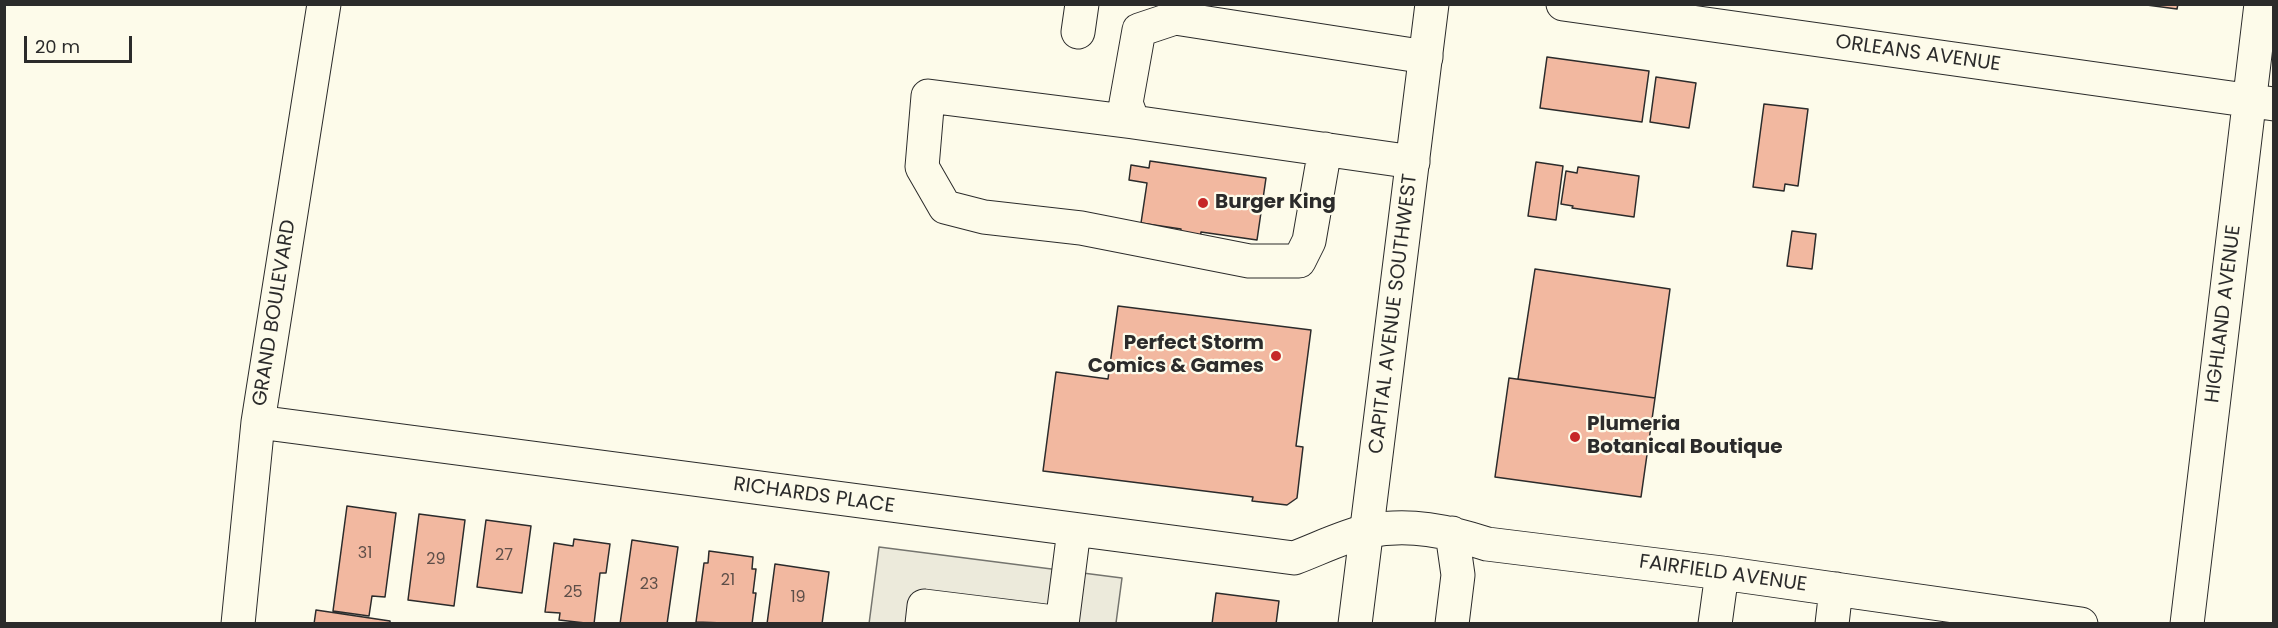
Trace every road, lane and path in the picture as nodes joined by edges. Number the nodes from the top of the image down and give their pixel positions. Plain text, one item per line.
1 (324, 4) edge
2 (1432, 4) edge
3 (1563, 4) edge
4 (2261, 4) edge
5 (1426, 57) junction
6 (2262, 102) edge
7 (1133, 122) junction
8 (1325, 149) junction
9 (1413, 162) junction
10 (258, 422) junction
11 (1074, 530) junction
12 (1367, 531) junction
13 (1452, 533) junction
14 (1722, 573) junction
15 (1836, 589) junction
16 (1062, 623) edge
17 (238, 624) edge
18 (922, 624) edge
19 (1355, 624) edge
20 (1452, 624) edge
21 (1715, 624) edge
22 (1832, 624) edge
23 (2080, 624) edge
24 (2187, 624) edge

1 - 10 street, GRAND BOULEVARD
2 - 5 street, CAPITAL AVENUE SOUTHWEST
3 - 6 street, ORLEANS AVENUE
4 - 6 street, HIGHLAND AVENUE
5 - 7 street
5 - 9 street, CAPITAL AVENUE SOUTHWEST
6 - 24 street, HIGHLAND AVENUE
7 - 8 street
7 - 8 street
8 - 9 street
9 - 12 street, CAPITAL AVENUE SOUTHWEST
10 - 11 street, RICHARDS PLACE
10 - 17 street, GRAND BOULEVARD
11 - 12 street, RICHARDS PLACE
11 - 16 street
12 - 13 street, FAIRFIELD AVENUE
12 - 19 street, CAPITAL AVENUE SOUTHWEST
13 - 14 street, FAIRFIELD AVENUE
13 - 20 street
14 - 15 street, FAIRFIELD AVENUE
14 - 21 street
15 - 22 street
15 - 23 street, FAIRFIELD AVENUE
16 - 18 street

